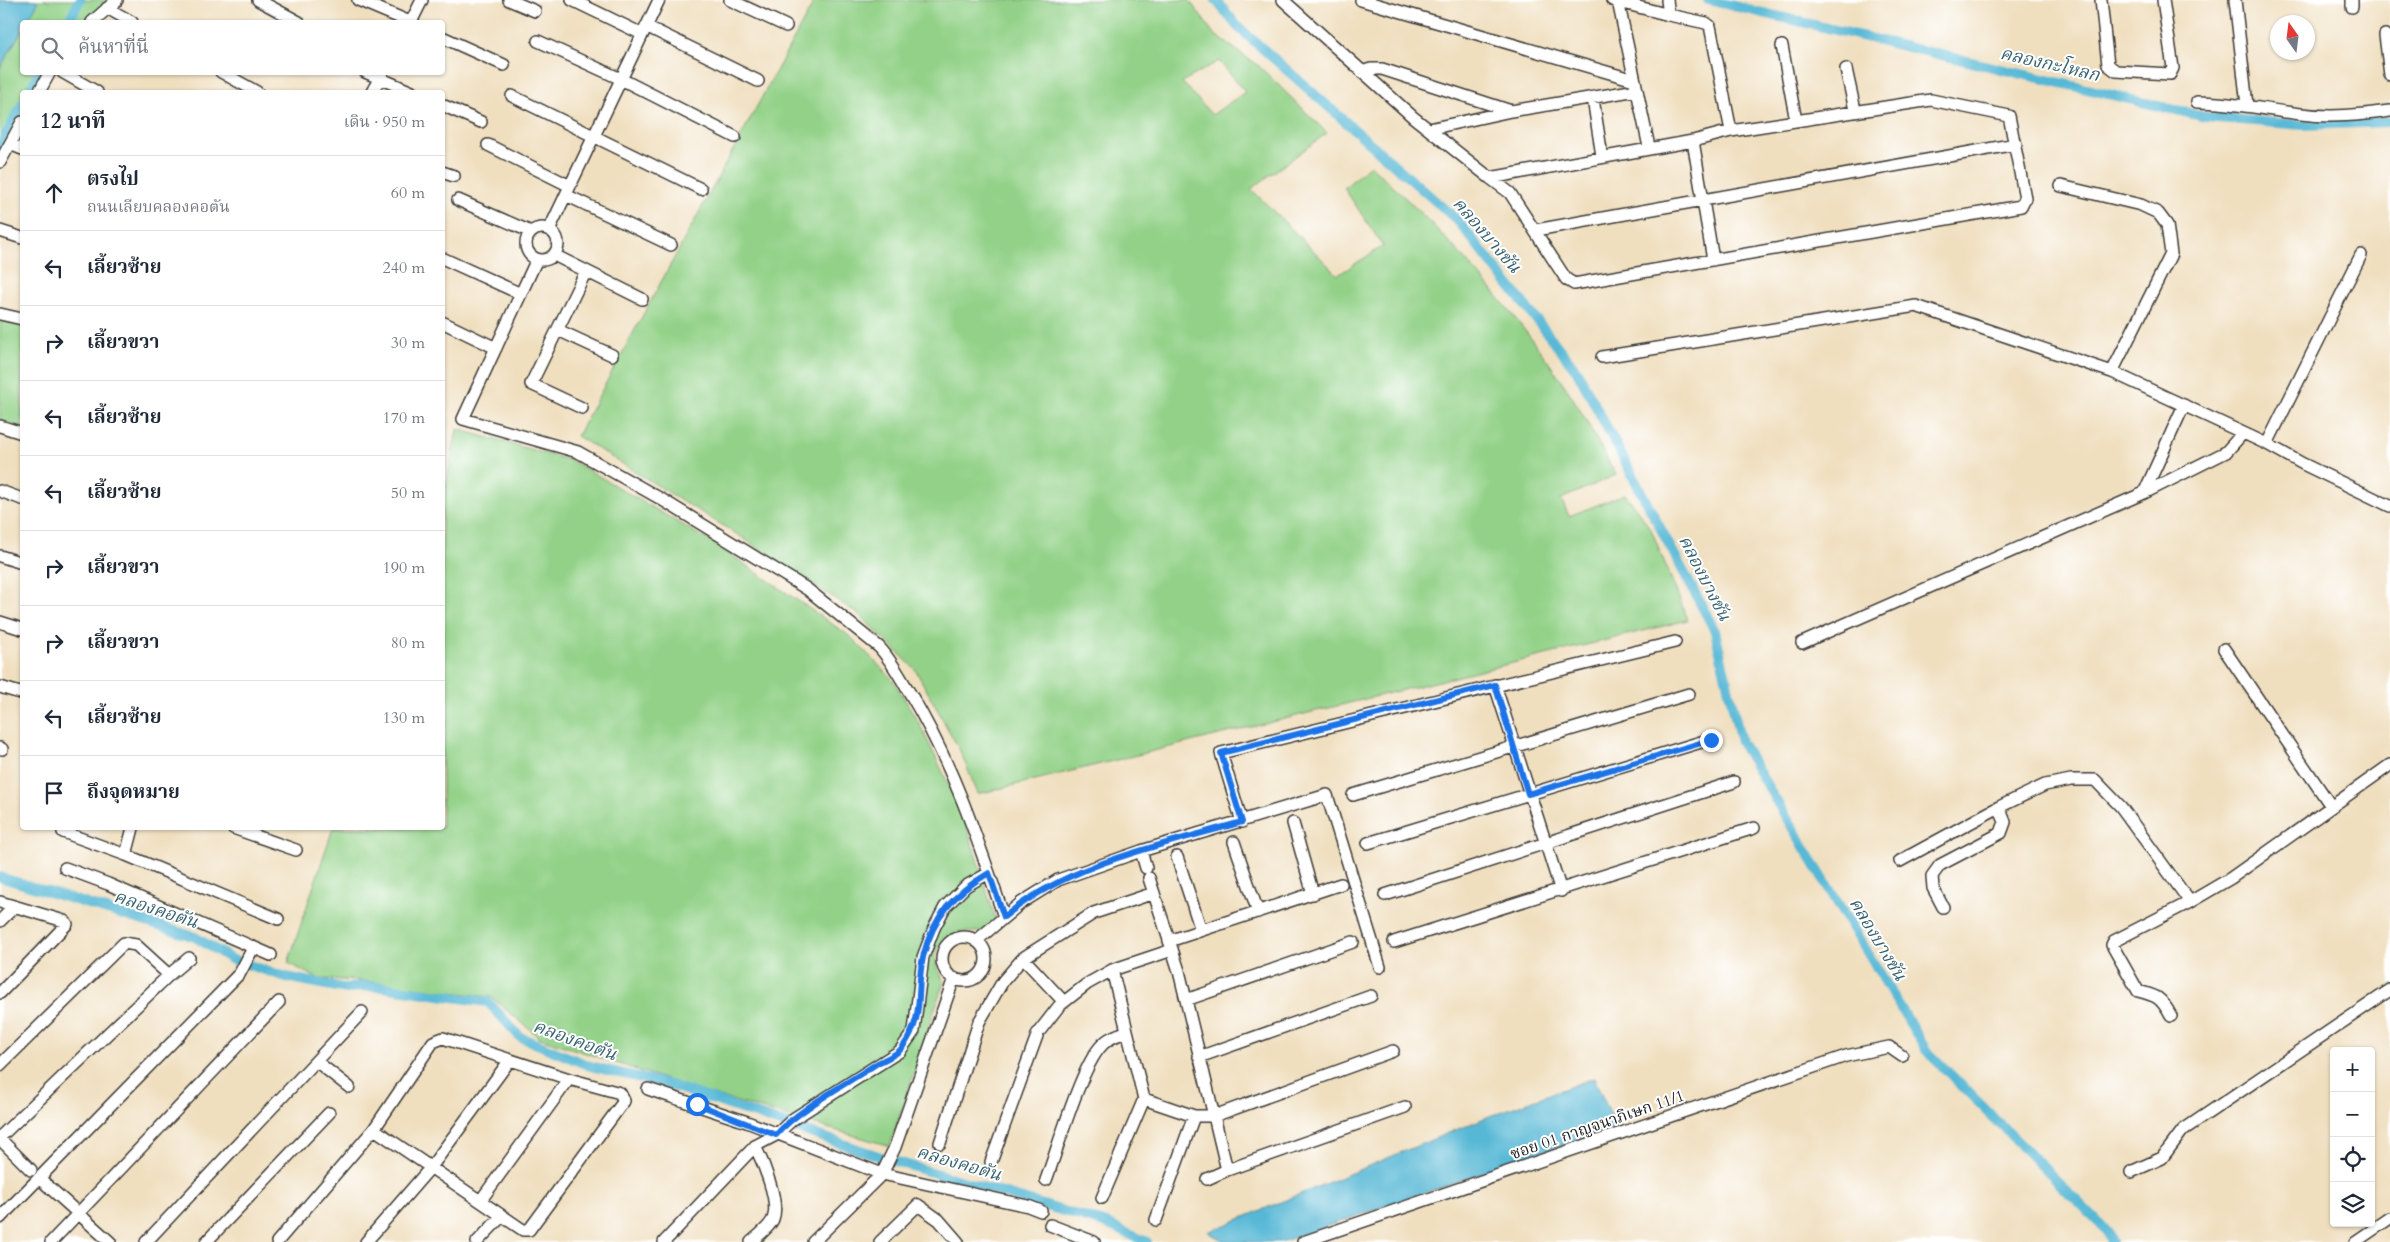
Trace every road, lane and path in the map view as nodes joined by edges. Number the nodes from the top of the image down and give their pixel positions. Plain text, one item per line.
1 (117, 0) edge
2 (258, 0) edge
3 (358, 0) edge
4 (422, 0) edge
5 (509, 0) edge
6 (572, 0) edge
7 (659, 0) edge
8 (730, 0) edge
9 (1283, 0) edge
10 (1361, 0) edge
11 (2101, 0) edge
12 (2164, 0) edge
13 (2235, 0) edge
14 (1615, 1) edge
15 (1668, 7) edge
16 (107, 8) junction
17 (535, 11) dead end
18 (94, 20) edge
19 (128, 20) edge
20 (295, 20) edge
21 (405, 20) edge
22 (411, 20) edge
23 (786, 26) dead end
24 (644, 30) junction
25 (2386, 35) dead end
26 (445, 38) edge
27 (538, 41) dead end
28 (1782, 46) dead end
29 (504, 65) dead end
30 (1846, 69) dead end
31 (1362, 72) junction
32 (48, 75) edge
33 (67, 75) edge
34 (226, 75) edge
35 (2390, 75) edge
36 (381, 76) edge
37 (621, 79) junction
38 (758, 81) dead end
39 (1635, 85) junction
40 (39, 90) edge
41 (94, 90) edge
42 (253, 90) edge
43 (373, 90) edge
44 (408, 90) edge
45 (512, 96) dead end
46 (2197, 102) dead end
47 (1594, 105) dead end
48 (2247, 105) junction
49 (445, 106) edge
50 (1855, 110) junction
51 (1511, 111) junction
52 (2390, 111) edge
53 (1796, 120) junction
54 (481, 122) dead end
55 (20, 126) edge
56 (1429, 129) junction
57 (1731, 131) junction
58 (594, 136) junction
59 (735, 137) dead end
60 (1693, 141) junction
61 (10, 144) junction
62 (2016, 144) junction
63 (488, 145) dead end
64 (1648, 147) junction
65 (20, 148) edge
66 (1602, 156) junction
67 (0, 162) edge
68 (445, 173) edge
69 (454, 176) dead end
70 (1490, 178) junction
71 (2061, 186) dead end
72 (701, 188) dead end
73 (568, 190) junction
74 (458, 200) dead end
75 (1703, 200) junction
76 (0, 230) edge
77 (549, 230) junction
78 (1536, 230) junction
79 (531, 232) junction
80 (20, 237) edge
81 (671, 245) dead end
82 (554, 255) junction
83 (2360, 255) dead end
84 (445, 259) edge
85 (537, 259) junction
86 (1714, 260) junction
87 (586, 271) junction
88 (521, 294) junction
89 (642, 299) dead end
90 (0, 314) edge
91 (20, 319) edge
92 (445, 323) edge
93 (558, 330) junction
94 (496, 348) junction
95 (612, 355) dead end
96 (1602, 357) dead end
97 (2112, 372) junction
98 (2184, 405) junction
99 (582, 408) dead end
100 (0, 426) edge
101 (20, 432) edge
102 (2243, 434) junction
103 (2268, 444) junction
104 (0, 491) edge
105 (2144, 493) junction
106 (20, 498) edge
107 (2390, 506) edge
108 (0, 556) edge
109 (20, 562) edge
110 (0, 622) edge
111 (20, 628) edge
112 (1675, 642) dead end
113 (1802, 643) dead end
114 (2224, 649) dead end
115 (1495, 685) junction
116 (0, 686) edge
117 (20, 693) dead end
118 (1689, 694) dead end
119 (1711, 740) dead end
120 (1514, 747) junction
121 (2390, 765) edge
122 (1734, 782) dead end
123 (1528, 794) junction
124 (1353, 795) dead end
125 (2331, 806) junction
126 (1999, 807) junction
127 (1242, 822) junction
128 (1293, 823) dead end
129 (1754, 828) dead end
130 (132, 830) edge
131 (239, 830) edge
132 (63, 832) dead end
133 (1234, 842) dead end
134 (1368, 843) dead end
135 (1545, 843) junction
136 (296, 850) dead end
137 (1141, 851) junction
138 (126, 855) junction
139 (1177, 857) dead end
140 (1900, 861) dead end
141 (65, 868) dead end
142 (989, 873) junction
143 (1341, 884) dead end
144 (1561, 891) junction
145 (1154, 893) junction
146 (1313, 894) junction
147 (1385, 895) dead end
148 (0, 902) edge
149 (2190, 902) junction
150 (14, 907) junction
151 (1943, 907) dead end
152 (1258, 912) junction
153 (1004, 917) junction
154 (278, 919) dead end
155 (0, 921) edge
156 (1201, 930) junction
157 (976, 940) junction
158 (1353, 942) dead end
159 (1394, 942) dead end
160 (1171, 945) junction
161 (253, 948) junction
162 (271, 955) dead end
163 (190, 958) dead end
164 (1023, 958) junction
165 (1380, 967) dead end
166 (1112, 970) junction
167 (169, 975) junction
168 (954, 978) junction
169 (2390, 990) edge
170 (0, 993) edge
171 (1371, 996) dead end
172 (1186, 1000) junction
173 (279, 1002) dead end
174 (1064, 1002) junction
175 (362, 1012) dead end
176 (2171, 1016) dead end
177 (1126, 1032) junction
178 (1393, 1051) dead end
179 (1902, 1056) dead end
180 (1199, 1057) junction
181 (510, 1060) junction
182 (316, 1061) junction
183 (0, 1065) edge
184 (569, 1079) junction
185 (349, 1087) dead end
186 (648, 1090) dead end
187 (1144, 1099) junction
188 (1405, 1107) dead end
189 (329, 1113) dead end
190 (1194, 1116) junction
191 (1214, 1116) junction
192 (374, 1129) junction
193 (779, 1132) junction
194 (0, 1138) edge
195 (940, 1143) dead end
196 (755, 1146) junction
197 (991, 1162) dead end
198 (431, 1167) junction
199 (1227, 1170) junction
200 (884, 1171) junction
201 (2130, 1172) dead end
202 (35, 1174) junction
203 (1207, 1179) dead end
204 (1046, 1180) dead end
205 (1102, 1198) dead end
206 (481, 1200) junction
207 (1041, 1211) dead end
208 (78, 1213) junction
209 (502, 1216) junction
210 (0, 1218) edge
211 (2390, 1218) edge
212 (1156, 1220) dead end
213 (1050, 1225) dead end
214 (51, 1242) edge
215 (110, 1242) edge
216 (146, 1242) edge
217 (206, 1242) edge
218 (277, 1242) edge
219 (366, 1242) edge
220 (477, 1242) edge
221 (664, 1242) edge
222 (752, 1242) edge
223 (813, 1242) edge
224 (880, 1242) edge
225 (958, 1242) edge
226 (1094, 1242) edge
227 (1303, 1242) edge
228 (2356, 1242) edge

1 - 16 street
2 - 20 street
3 - 21 street
4 - 22 street
5 - 17 street
6 - 24 street
7 - 24 street
8 - 23 street
9 - 31 street
10 - 39 street
11 - 12 street
13 - 48 street
14 - 15 street
14 - 39 street
15 - 57 street
16 - 18 street
16 - 19 street
24 - 37 street
24 - 38 street
25 - 35 street
26 - 29 street
27 - 37 street
28 - 53 street
30 - 50 street
31 - 51 street
31 - 56 street
32 - 40 street
33 - 41 street
34 - 42 street
36 - 43 street
36 - 44 street
37 - 58 street
37 - 59 street
39 - 51 street
39 - 64 street
45 - 58 street
46 - 48 street
47 - 66 street
48 - 52 street
49 - 54 street
50 - 53 street
50 - 62 street
51 - 56 street
53 - 57 street
55 - 61 street
56 - 70 street
57 - 60 street
58 - 72 street
58 - 73 street
60 - 64 street
60 - 75 street
61 - 65 street
61 - 67 street
62 - 75 street
62 - 86 street
63 - 73 street
64 - 66 street
66 - 70 street
68 - 69 street
70 - 78 street
71 - 97 street
73 - 77 street
73 - 81 street
74 - 79 street
75 - 78 street
75 - 86 street
76 - 80 street
77 - 79 street
77 - 82 street
78 - 86 street
79 - 85 street
82 - 85 street
82 - 87 street
83 - 103 street
84 - 88 street
85 - 88 street
87 - 89 street
87 - 93 street
88 - 94 street
90 - 91 street
92 - 94 street
93 - 95 street
93 - 99 street
94 - 142 street
96 - 97 street
97 - 98 street
98 - 102 street
98 - 105 street
100 - 101 street
102 - 103 street
102 - 105 street
103 - 107 street
104 - 106 street
105 - 113 street
108 - 109 street
110 - 111 street
112 - 115 street
114 - 125 street
115 - 120 street
115 - 127 street
116 - 117 street
118 - 120 street
119 - 123 street
120 - 123 street
120 - 124 street
121 - 125 street
122 - 135 street
123 - 134 street
123 - 135 street
125 - 149 street
126 - 140 street
126 - 149 street
126 - 151 street
127 - 137 street
127 - 165 street
128 - 146 street
129 - 144 street
130 - 138 street
131 - 136 street
132 - 138 street
133 - 152 street
135 - 144 street
135 - 147 street
137 - 145 street
137 - 153 street
138 - 154 street
139 - 156 street
141 - 161 street
142 - 153 street
142 - 193 street
143 - 146 street
144 - 159 street
145 - 160 street
145 - 164 street
146 - 152 street
148 - 150 street
149 - 176 street
150 - 155 street
150 - 170 street
152 - 156 street
153 - 157 street
156 - 160 street
157 - 168 street
157 - 168 street
158 - 172 street
160 - 166 street
160 - 172 street
161 - 162 street
161 - 202 street
163 - 167 street
164 - 174 street
164 - 195 street
166 - 174 street
166 - 177 street
167 - 183 street
167 - 194 street
168 - 200 street
169 - 201 street
171 - 180 street
172 - 180 street
173 - 208 street
174 - 197 street
175 - 182 street
177 - 187 street
177 - 204 street
178 - 191 street
179 - 227 street, ซอย 01 กาญจนาภิเษก 11/1
180 - 191 street
181 - 184 street
181 - 192 street
181 - 198 street
182 - 185 street
182 - 216 street
184 - 206 street
184 - 209 street
186 - 193 street
187 - 190 street
187 - 205 street
188 - 199 street
189 - 217 street
190 - 191 street
190 - 212 street
191 - 199 street
192 - 198 street
192 - 218 street
193 - 196 street
193 - 200 street
194 - 202 street
196 - 221 street
196 - 222 street
198 - 206 street
198 - 219 street
199 - 203 street
200 - 207 street
200 - 223 street
202 - 208 street
202 - 210 street
206 - 209 street
208 - 214 street
208 - 215 street
209 - 220 street
211 - 228 street
213 - 226 street
224 - 225 street

